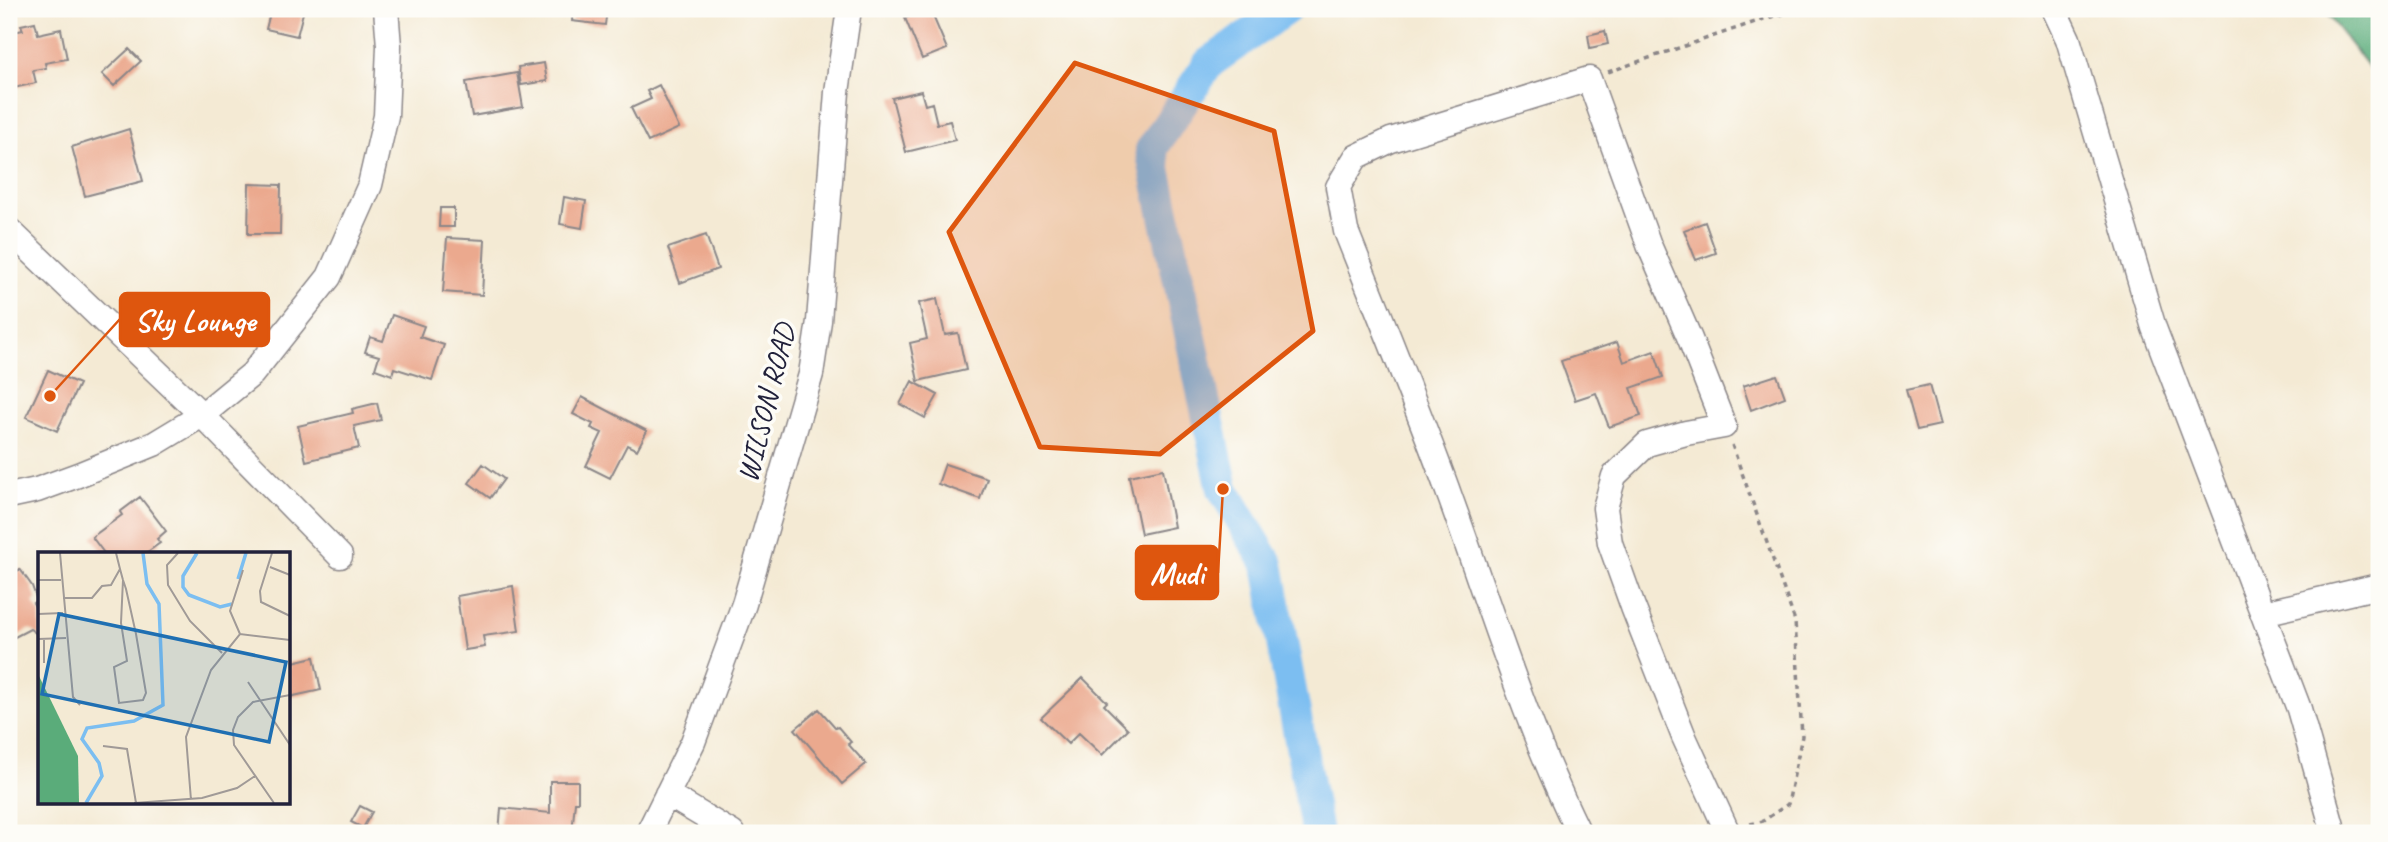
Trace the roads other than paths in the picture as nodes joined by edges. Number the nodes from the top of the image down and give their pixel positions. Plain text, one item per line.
1 (386, 9) edge
2 (849, 9) edge
3 (2054, 9) edge
4 (9, 230) edge
5 (202, 415) junction
6 (9, 496) edge
7 (340, 556) dead end
8 (2379, 586) edge
9 (2263, 613) junction
10 (667, 794) junction
11 (1725, 832) edge
12 (648, 833) edge
13 (732, 833) edge
14 (1579, 833) edge
15 (2334, 833) edge

1 - 5 street
2 - 10 street, WILSON ROAD
3 - 9 street
4 - 5 street
5 - 6 street
5 - 7 street
8 - 9 street
9 - 15 street
10 - 12 street, WILSON ROAD
10 - 13 street
11 - 14 street

